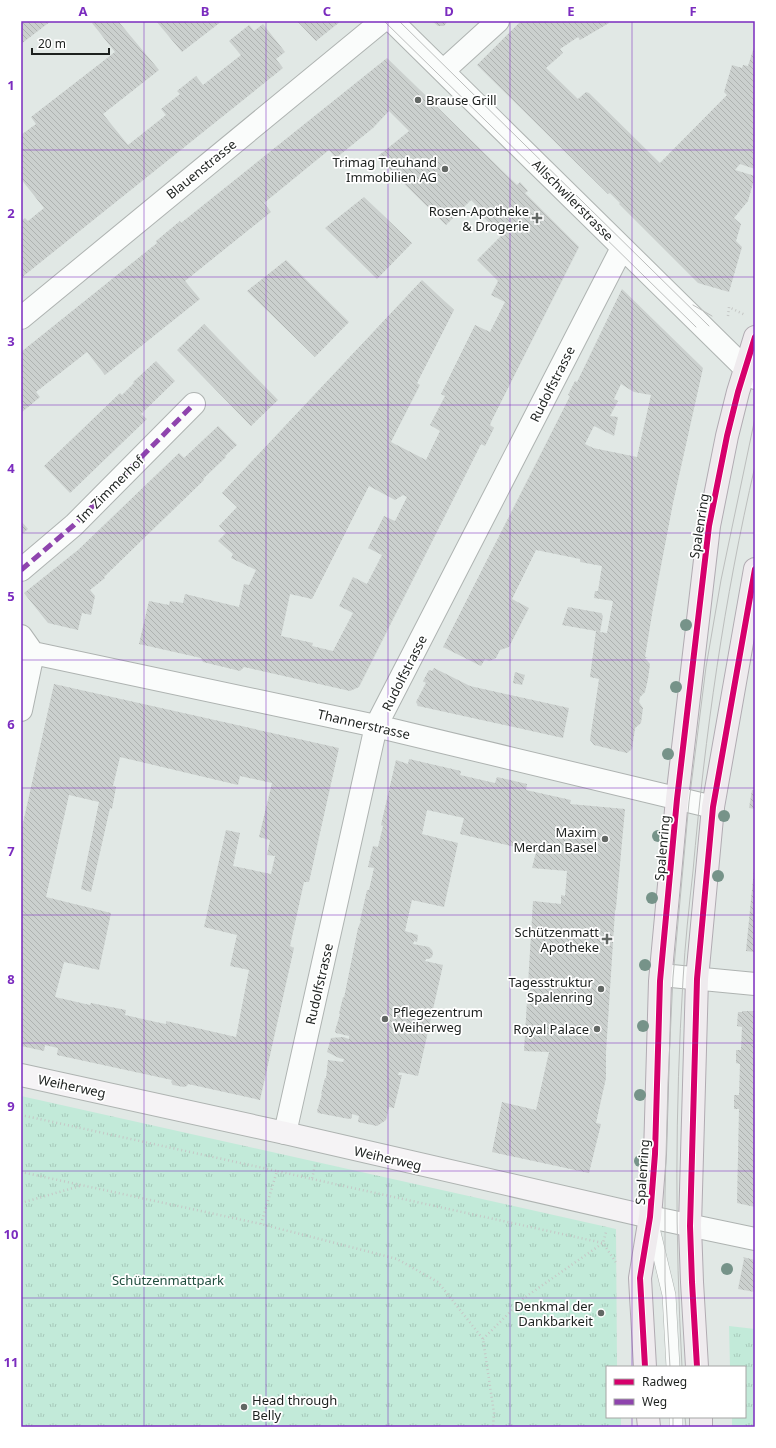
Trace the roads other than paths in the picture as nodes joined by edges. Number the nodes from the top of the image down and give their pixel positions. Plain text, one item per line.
1 (382, 21) edge
2 (392, 21) edge
3 (498, 21) edge
4 (443, 71) junction
5 (622, 248) junction
6 (21, 318) edge
7 (752, 327) edge
8 (750, 373) edge
9 (194, 404) dead end
10 (755, 569) edge
11 (21, 570) edge
12 (27, 644) edge
13 (21, 710) edge
14 (376, 726) junction
15 (677, 799) junction
16 (714, 808) junction
17 (661, 975) junction
18 (697, 979) junction
19 (755, 984) edge
20 (21, 1075) edge
21 (284, 1133) junction
22 (650, 1216) junction
23 (690, 1226) junction
24 (755, 1239) edge
25 (645, 1366) edge
26 (673, 1366) edge
27 (697, 1366) edge

1 - 6 street, Blauenstrasse
2 - 4 street, Allschwilerstrasse
3 - 4 street
4 - 5 street, Allschwilerstrasse
5 - 8 street, Allschwilerstrasse
5 - 14 street, Rudolfstrasse
7 - 8 main road, Spalenring
8 - 15 main road, Spalenring
9 - 11 street, Im Zimmerhof
10 - 16 main road
12 - 13 street
12 - 14 street, Thannerstrasse
14 - 15 street, Thannerstrasse
14 - 21 street, Rudolfstrasse
15 - 16 street, Thannerstrasse
15 - 17 main road, Spalenring
16 - 18 main road
17 - 18 street
17 - 22 main road, Spalenring
18 - 19 street
18 - 23 main road
20 - 21 street, Weiherweg
21 - 22 street, Weiherweg
22 - 23 street, Weiherweg
22 - 25 main road, Spalenring
22 - 26 lane
23 - 24 street, Weiherweg
23 - 27 main road

